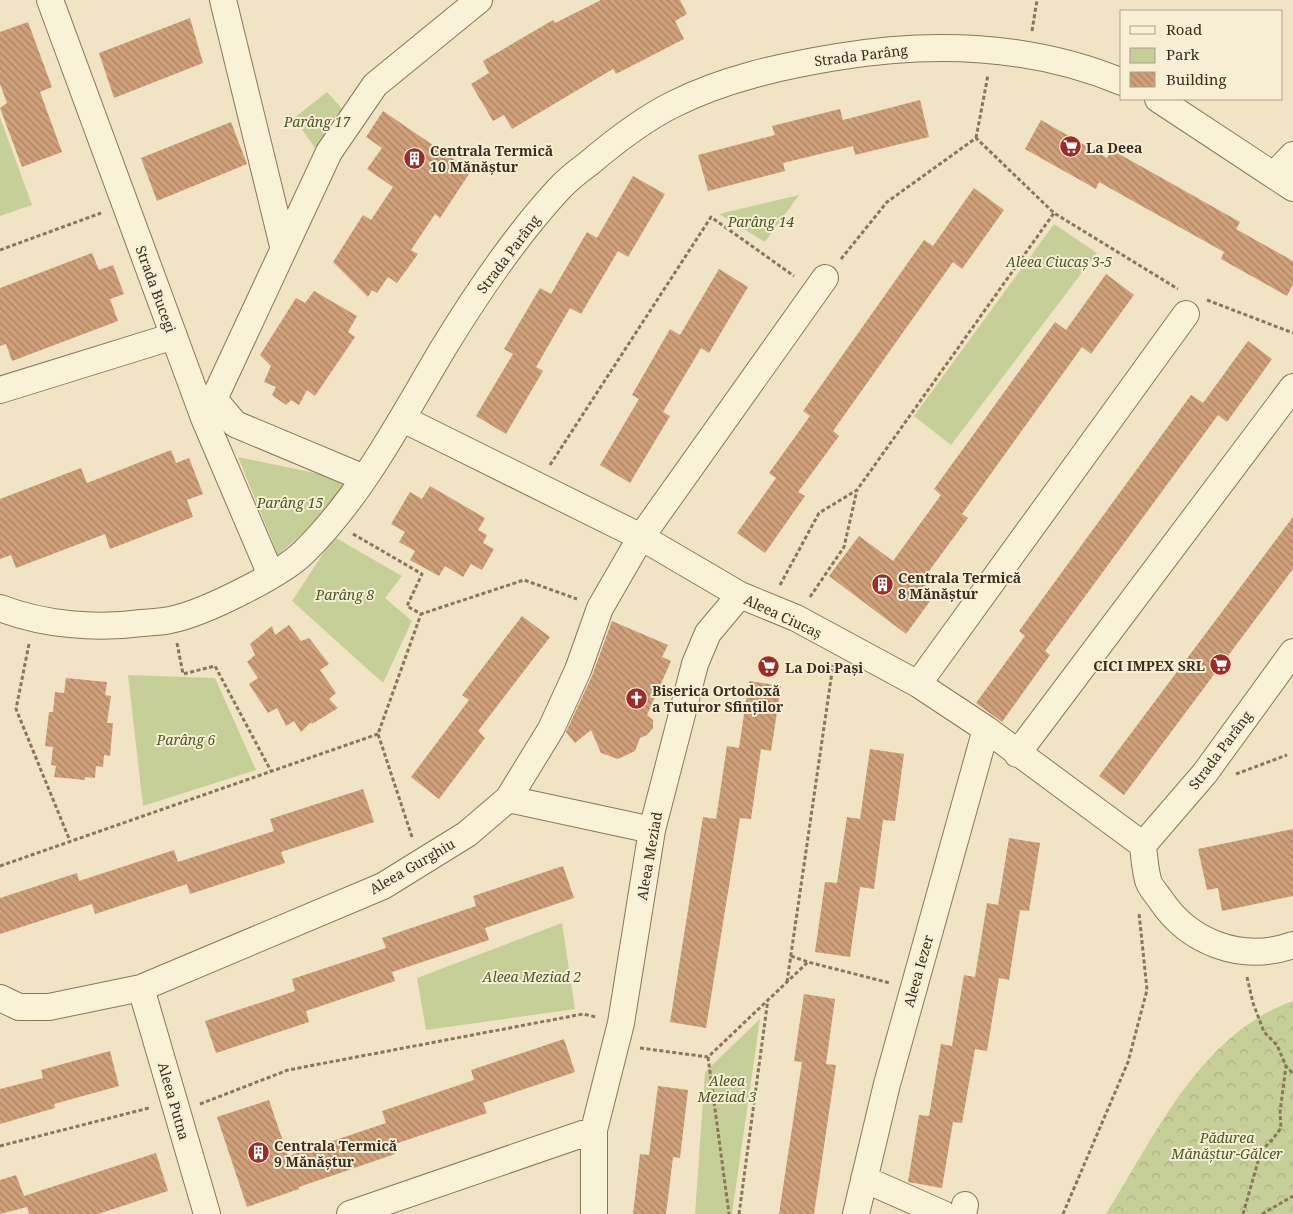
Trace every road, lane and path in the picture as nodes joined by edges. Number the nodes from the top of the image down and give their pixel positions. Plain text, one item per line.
1 (50, 0) edge
2 (223, 0) edge
3 (479, 0) edge
4 (1037, 0) edge
5 (992, 48) junction
6 (1028, 54) junction
7 (1120, 81) edge
8 (1160, 100) edge
9 (976, 138) junction
10 (1293, 155) edge
11 (1284, 181) edge
12 (125, 204) junction
13 (1054, 213) junction
14 (283, 246) junction
15 (0, 250) edge
16 (820, 285) junction
17 (1192, 302) junction
18 (1293, 333) edge
19 (174, 336) junction
20 (1293, 386) edge
21 (0, 390) edge
22 (403, 418) junction
23 (364, 478) junction
24 (538, 484) junction
25 (857, 490) junction
26 (331, 521) junction
27 (641, 537) junction
28 (271, 575) junction
29 (740, 596) junction
30 (768, 607) junction
31 (0, 608) edge
32 (600, 608) junction
33 (421, 614) junction
34 (796, 618) junction
35 (34, 620) junction
36 (173, 620) junction
37 (836, 642) junction
38 (1293, 652) edge
39 (918, 684) junction
40 (986, 729) junction
41 (378, 734) junction
42 (1017, 754) junction
43 (1287, 755) dead end
44 (271, 771) junction
45 (1233, 776) dead end
46 (508, 799) junction
47 (652, 830) junction
48 (70, 841) junction
49 (1143, 845) junction
50 (421, 863) junction
51 (0, 866) edge
52 (1139, 912) dead end
53 (1293, 946) edge
54 (1251, 953) junction
55 (791, 956) junction
56 (808, 962) junction
57 (787, 982) junction
58 (141, 988) junction
59 (913, 988) junction
60 (0, 998) edge
61 (768, 998) junction
62 (619, 1034) junction
63 (708, 1057) junction
64 (1286, 1066) junction
65 (1293, 1074) edge
66 (175, 1107) junction
67 (594, 1130) junction
68 (0, 1146) edge
69 (864, 1179) junction
70 (1293, 1196) edge
71 (957, 1211) edge
72 (207, 1214) edge
73 (350, 1214) edge
74 (594, 1214) edge
75 (729, 1214) edge
76 (739, 1214) edge
77 (856, 1214) edge
78 (1064, 1214) edge
79 (1243, 1214) edge
80 (1262, 1214) edge

1 - 12 street, Strada Bucegi
2 - 14 street
3 - 14 street
4 - 6 path
5 - 6 street, Strada Parâng
5 - 9 path
5 - 22 street, Strada Parâng
6 - 7 street, Strada Parâng
8 - 11 street
9 - 13 path
9 - 16 path
10 - 11 street
12 - 15 path
12 - 19 street, Strada Bucegi
13 - 17 path
13 - 25 path
14 - 23 street
16 - 24 path
16 - 27 street, Aleea Gurghiu
17 - 18 path
17 - 39 street
19 - 21 street
19 - 28 street, Strada Bucegi
20 - 42 street
22 - 23 street, Strada Parâng
22 - 24 street, Aleea Ciucaș
23 - 26 street, Strada Parâng
24 - 27 street, Aleea Ciucaș
25 - 30 path
25 - 34 path
26 - 28 street, Strada Parâng
26 - 33 path
27 - 29 street, Aleea Ciucaș
27 - 32 street, Aleea Gurghiu
28 - 36 street, Strada Parâng
29 - 30 street, Aleea Ciucaș
29 - 47 street, Aleea Meziad
30 - 34 street, Aleea Ciucaș
31 - 35 street, Strada Parâng
32 - 33 path
32 - 46 street, Aleea Gurghiu
33 - 41 path
34 - 37 street, Aleea Ciucaș
35 - 36 street, Strada Parâng
35 - 48 path
36 - 44 path
37 - 39 street, Aleea Ciucaș
37 - 55 path
38 - 49 street, Strada Parâng
39 - 40 street, Aleea Ciucaș
40 - 42 street, Aleea Ciucaș
40 - 59 street, Aleea Iezer
41 - 44 path
41 - 50 path
42 - 49 street, Aleea Ciucaș
43 - 45 path
44 - 48 path
46 - 47 street
46 - 50 street, Aleea Gurghiu
47 - 62 street, Aleea Meziad
48 - 51 path
49 - 54 street
50 - 58 street, Aleea Gurghiu
52 - 78 path
53 - 54 street
54 - 64 path
55 - 56 path
55 - 57 path
56 - 57 path
56 - 59 path
57 - 61 path
58 - 60 street, Aleea Gurghiu
58 - 66 street, Aleea Putna
59 - 69 street, Aleea Iezer
61 - 63 path
61 - 76 path
62 - 63 path
62 - 66 path
62 - 67 street, Aleea Meziad
63 - 75 path
64 - 65 path
64 - 79 path
66 - 68 path
66 - 72 street, Aleea Putna
67 - 73 street
67 - 74 street, Aleea Meziad
69 - 71 street
69 - 77 street, Aleea Iezer
70 - 80 path

